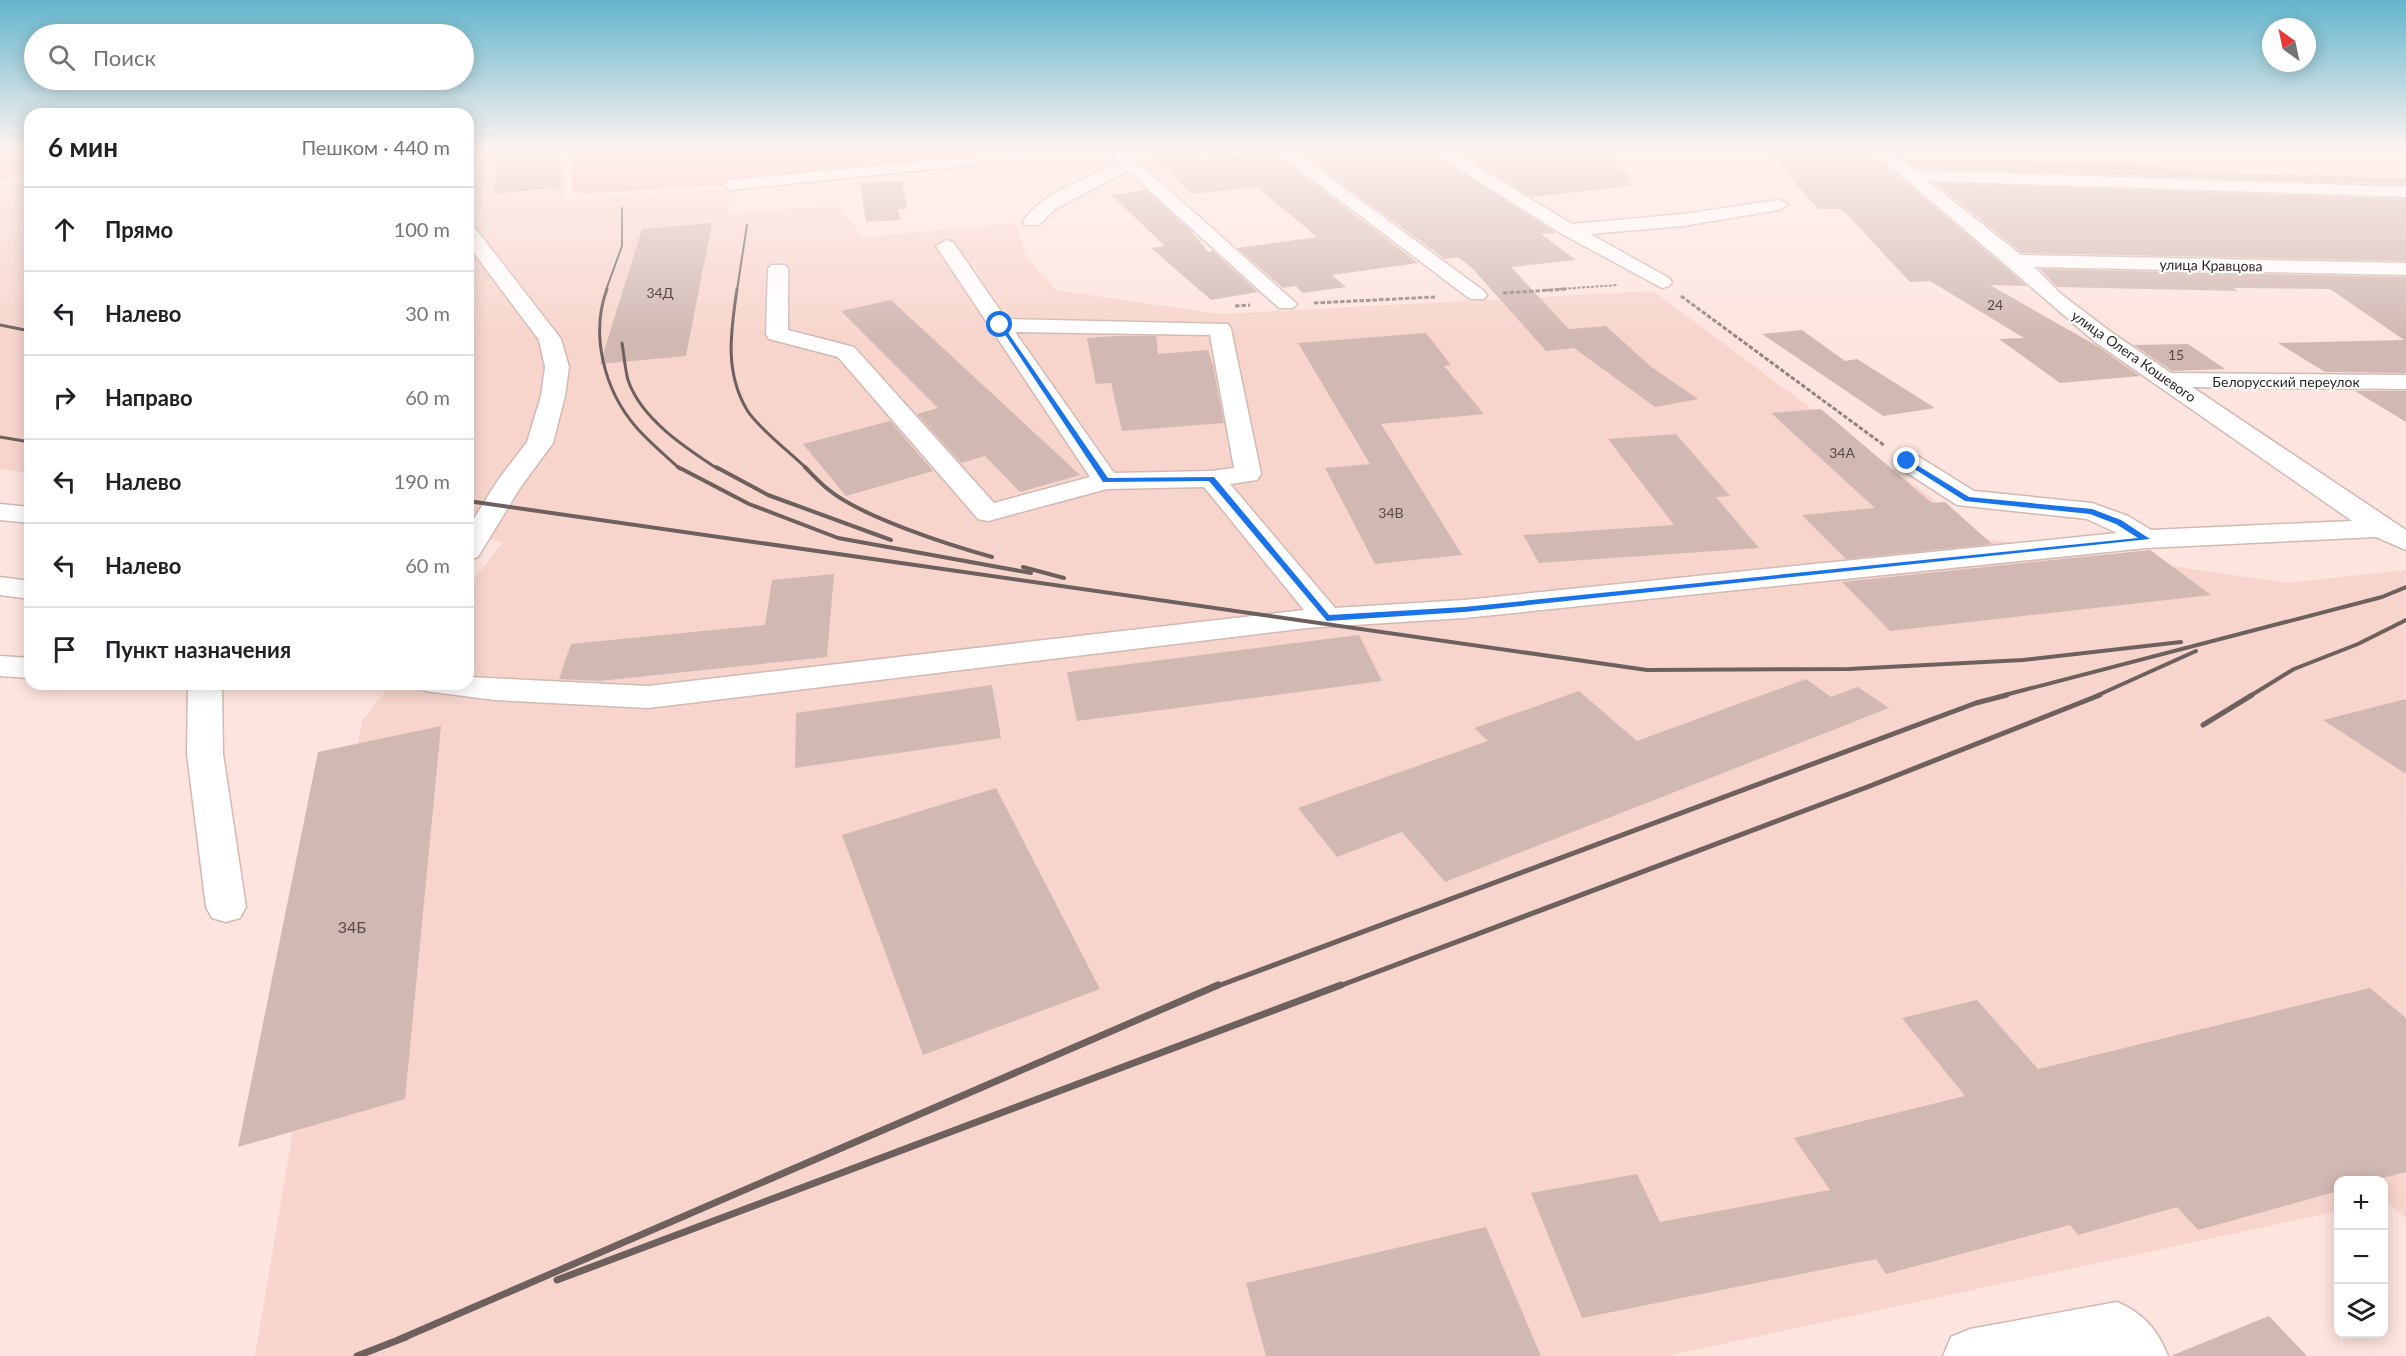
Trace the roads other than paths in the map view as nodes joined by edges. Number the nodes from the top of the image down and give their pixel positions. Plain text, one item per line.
1 (1041, 212) edge
2 (1184, 212) edge
3 (1365, 212) edge
4 (1540, 212) edge
5 (1732, 212) edge
6 (1955, 212) edge
7 (1032, 221) dead end
8 (1569, 230) junction
9 (474, 240) edge
10 (946, 246) dead end
11 (2016, 261) junction
12 (778, 269) dead end
13 (2406, 269) edge
14 (1662, 282) road end
15 (1477, 295) dead end
16 (1286, 304) dead end
17 (1000, 325) junction
18 (2165, 380) junction
19 (2406, 382) edge
20 (1907, 461) road end
21 (1211, 479) junction
22 (1106, 481) junction
23 (0, 512) edge
24 (24, 514) edge
25 (2381, 528) junction
26 (474, 536) edge
27 (2146, 539) junction
28 (2406, 541) edge
29 (0, 586) edge
30 (24, 589) edge
31 (1327, 618) junction
32 (0, 666) edge
33 (24, 668) edge
34 (474, 688) edge
35 (205, 690) edge
36 (226, 907) dead end
37 (2129, 1342) edge
38 (1970, 1356) edge

1 - 7 street
2 - 16 street
3 - 15 street
4 - 8 street
5 - 8 street
6 - 11 street, улица Олега Кошевого
8 - 14 street
9 - 26 street
10 - 17 street
11 - 13 street, улица Кравцова
11 - 18 street, улица Олега Кошевого
12 - 22 street
17 - 21 street
17 - 22 street
18 - 19 street, Белорусский переулок
18 - 25 street, улица Олега Кошевого
20 - 27 street
21 - 22 street
21 - 31 street
23 - 24 street
25 - 27 street
25 - 28 street, улица Олега Кошевого
27 - 31 street
29 - 30 street
31 - 34 street
32 - 33 street
35 - 36 street
37 - 38 street

